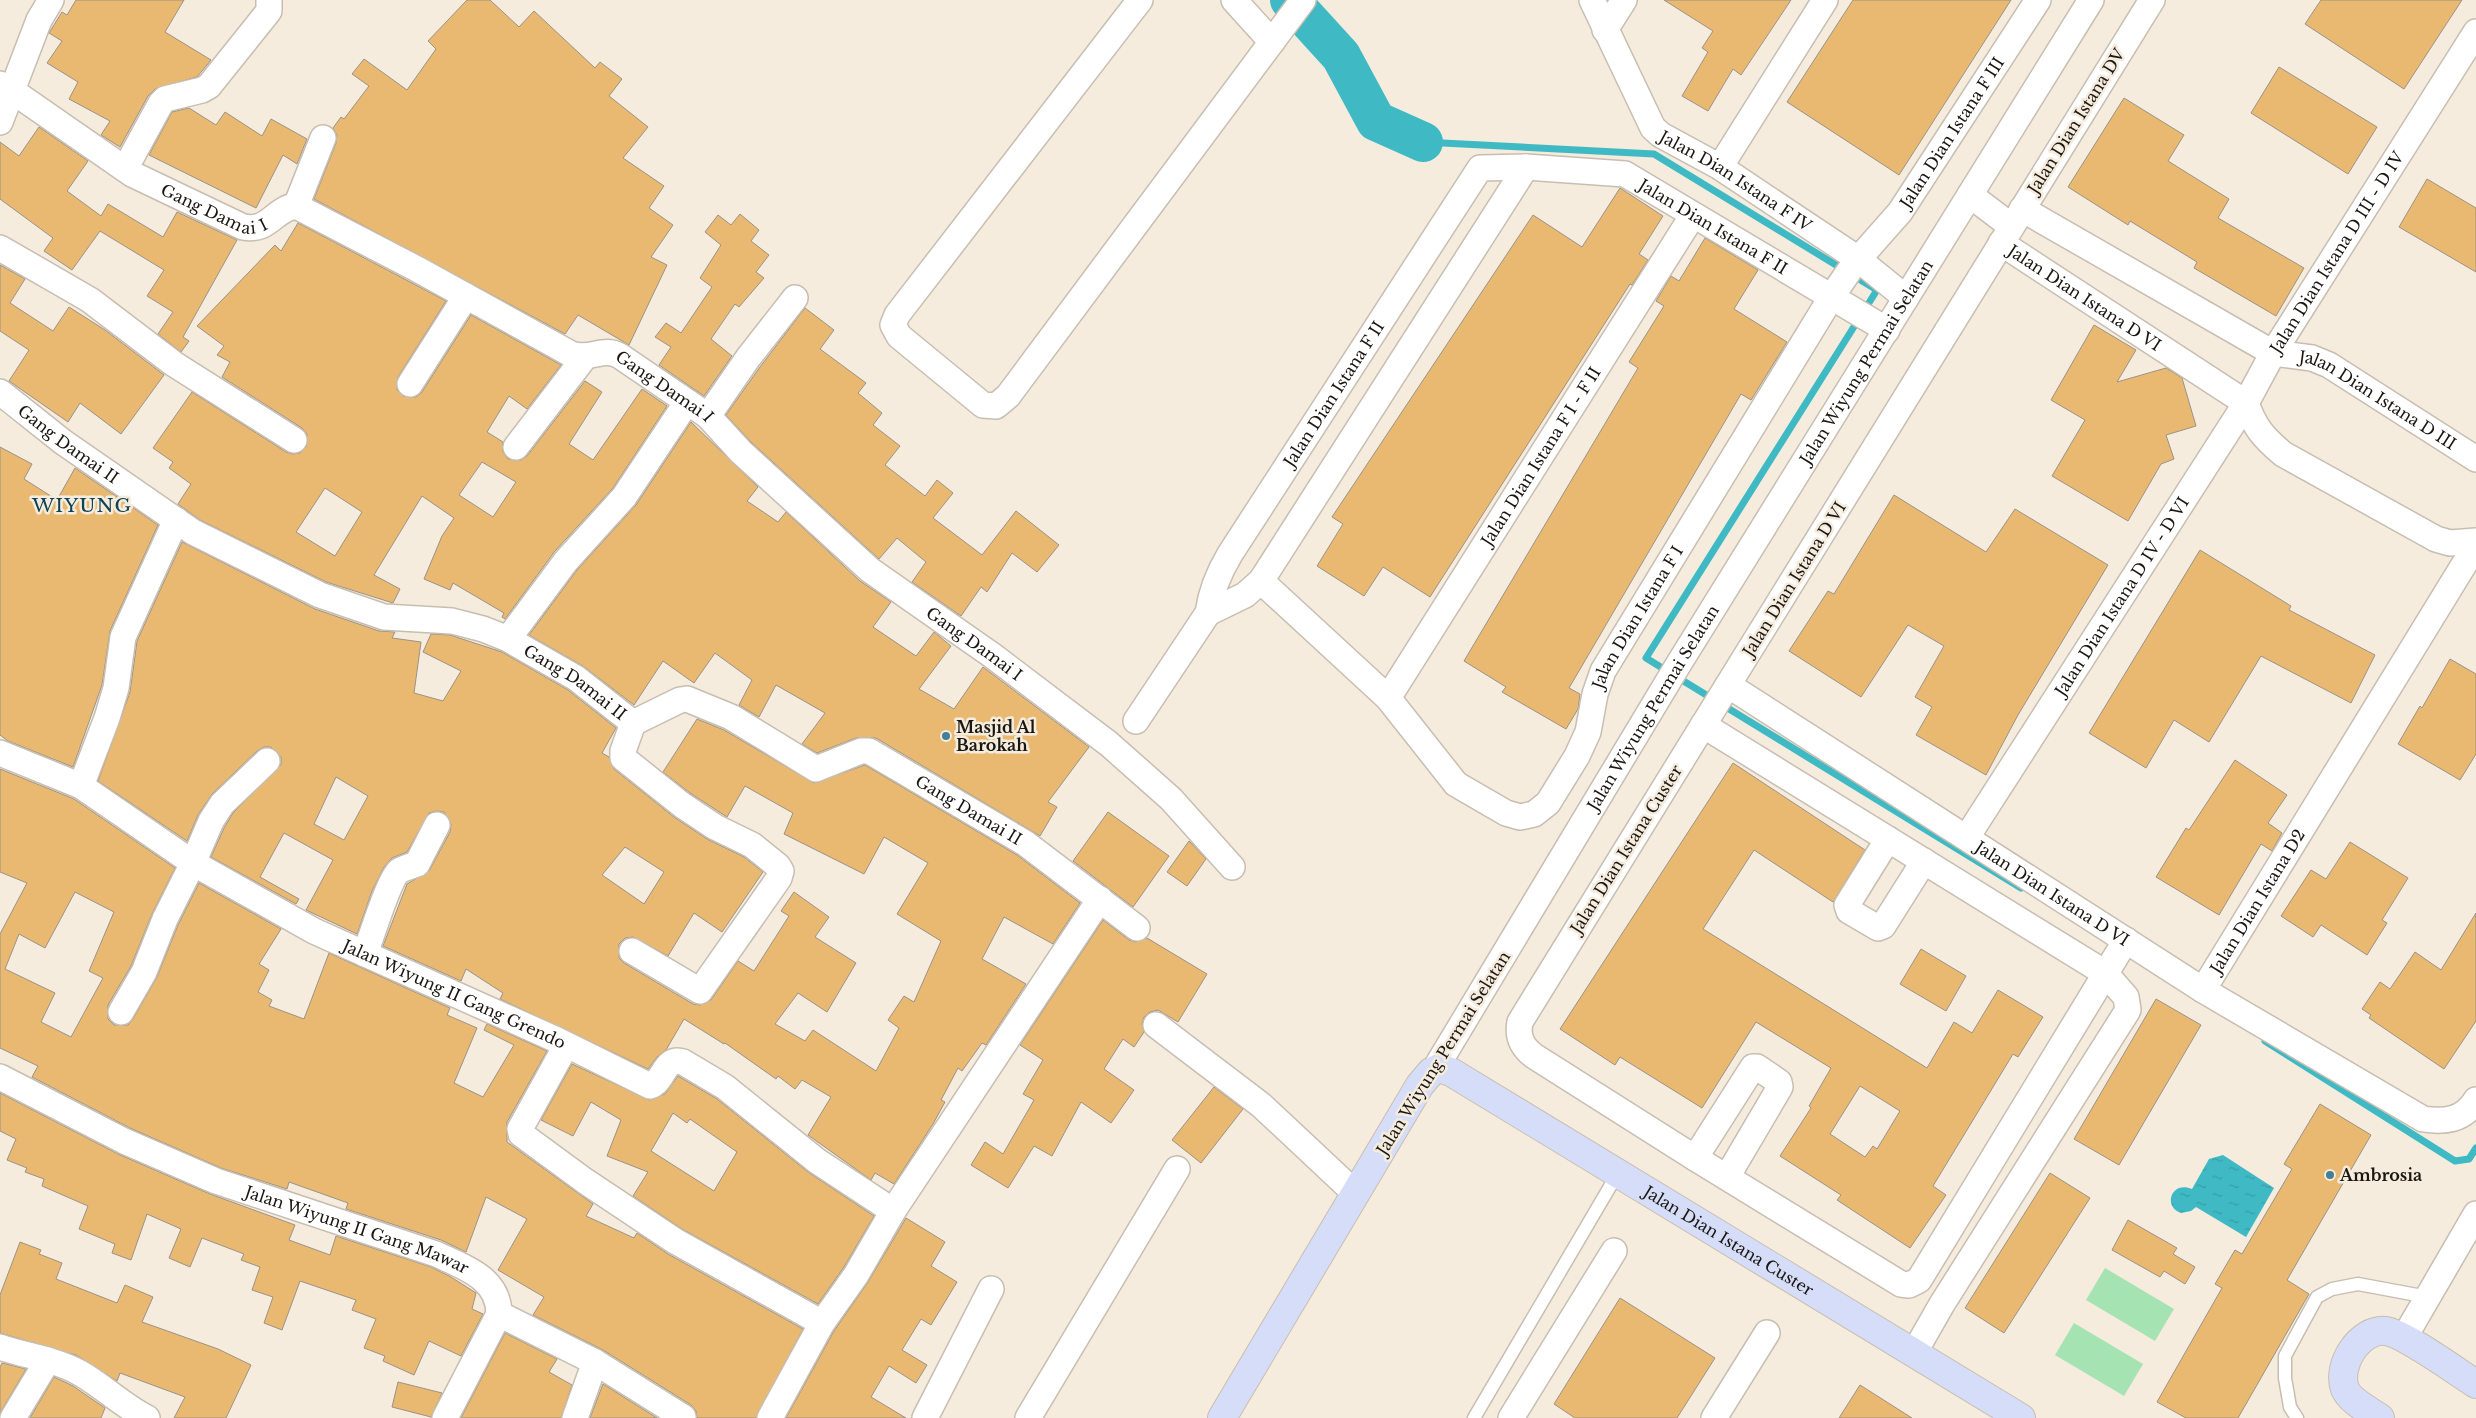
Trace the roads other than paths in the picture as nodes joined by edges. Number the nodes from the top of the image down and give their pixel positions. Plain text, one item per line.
1 (51, 0) edge
2 (269, 0) edge
3 (1140, 0) edge
4 (1234, 0) edge
5 (1304, 0) edge
6 (1592, 0) edge
7 (1624, 0) edge
8 (1825, 0) edge
9 (2038, 0) edge
10 (2091, 0) edge
11 (2152, 0) edge
12 (1605, 30) junction
13 (2476, 32) edge
14 (1278, 33) junction
15 (5, 87) edge
16 (0, 122) edge
17 (323, 138) dead end
18 (1526, 167) junction
19 (1720, 167) junction
20 (126, 169) junction
21 (1970, 194) junction
22 (296, 206) junction
23 (1693, 215) junction
24 (2011, 226) junction
25 (0, 248) edge
26 (1856, 261) junction
27 (466, 296) junction
28 (1838, 296) junction
29 (796, 298) dead end
30 (1906, 298) junction
31 (1881, 326) junction
32 (2273, 353) junction
33 (584, 358) junction
34 (410, 384) dead end
35 (0, 392) edge
36 (687, 402) junction
37 (2246, 403) junction
38 (708, 416) junction
39 (294, 440) dead end
40 (516, 447) dead end
41 (2476, 460) edge
42 (176, 520) junction
43 (2476, 543) edge
44 (1261, 581) junction
45 (1208, 613) junction
46 (508, 638) junction
47 (1388, 698) junction
48 (1715, 706) junction
49 (1136, 721) dead end
50 (633, 723) junction
51 (0, 753) edge
52 (268, 761) dead end
53 (81, 786) junction
54 (437, 825) dead end
55 (1967, 837) junction
56 (1888, 839) junction
57 (1924, 861) junction
58 (193, 863) junction
59 (1232, 867) dead end
60 (1100, 899) junction
61 (1137, 928) dead end
62 (2124, 943) junction
63 (632, 951) dead end
64 (364, 954) junction
65 (2106, 971) junction
66 (2203, 990) junction
67 (122, 1012) dead end
68 (1156, 1025) dead end
69 (562, 1044) junction
70 (1435, 1069) junction
71 (0, 1077) edge
72 (1734, 1096) junction
73 (2476, 1100) edge
74 (1764, 1114) junction
75 (1695, 1158) junction
76 (1177, 1169) dead end
77 (1618, 1173) junction
78 (1727, 1177) junction
79 (1355, 1193) junction
80 (893, 1211) junction
81 (2476, 1214) edge
82 (1614, 1251) dead end
83 (991, 1288) dead end
84 (2428, 1297) junction
85 (499, 1314) junction
86 (822, 1323) junction
87 (1767, 1333) dead end
88 (2404, 1338) junction
89 (0, 1347) edge
90 (1914, 1353) junction
91 (48, 1360) junction
92 (595, 1362) junction
93 (2476, 1384) edge
94 (2368, 1415) edge
95 (142, 1417) edge
96 (683, 1417) edge
97 (12, 1418) edge
98 (445, 1418) edge
99 (574, 1418) edge
100 (770, 1418) edge
101 (925, 1418) edge
102 (1028, 1418) edge
103 (1222, 1418) edge
104 (1474, 1418) edge
105 (1511, 1418) edge
106 (1714, 1418) edge
107 (2021, 1418) edge
108 (2297, 1418) edge

1 - 15 street
2 - 20 street
3 - 14 street
4 - 14 street
5 - 14 street
6 - 12 street, Jalan Dian Istana F IV
7 - 12 street
8 - 19 street
9 - 26 street, Jalan Dian Istana F III
10 - 21 street, Jalan Wiyung Permai Selatan
11 - 24 street, Jalan Dian Istana DV
12 - 19 street, Jalan Dian Istana F IV
13 - 32 street, Jalan Dian Istana D III - D IV
15 - 16 street
15 - 20 street, Gang Damai I
17 - 22 street
18 - 23 street, Jalan Dian Istana F II
18 - 44 street
18 - 45 street, Jalan Dian Istana F II
19 - 26 street, Jalan Dian Istana F IV
20 - 22 street, Gang Damai I
21 - 24 street
21 - 30 street, Jalan Wiyung Permai Selatan
22 - 27 street
23 - 28 street, Jalan Dian Istana F II
23 - 47 street, Jalan Dian Istana F I - F II
24 - 32 street, Jalan Dian Istana D III - D IV
24 - 37 street, Jalan Dian Istana D VI
24 - 48 street, Jalan Dian Istana D VI
25 - 39 street
26 - 28 street, Jalan Dian Istana F I
26 - 30 street, Jalan Dian Istana F IV
27 - 33 street
27 - 34 street
28 - 31 street, Jalan Dian Istana F II
28 - 47 street, Jalan Dian Istana F I
29 - 38 street
30 - 31 street, Jalan Wiyung Permai Selatan
31 - 70 street, Jalan Wiyung Permai Selatan
32 - 37 street, Jalan Dian Istana D IV - D VI
32 - 41 street, Jalan Dian Istana D III
33 - 36 street, Gang Damai I
33 - 40 street
35 - 42 street, Gang Damai II
36 - 38 street, Gang Damai I
36 - 46 street
37 - 43 street
37 - 55 street, Jalan Dian Istana D IV - D VI
38 - 59 street, Gang Damai I
42 - 46 street, Gang Damai II
42 - 53 street
43 - 66 street, Jalan Dian Istana D2
44 - 45 street
44 - 47 street
45 - 49 street
46 - 50 street, Gang Damai II
48 - 55 street, Jalan Dian Istana D VI
48 - 56 street
48 - 75 street, Jalan Dian Istana Custer
50 - 60 street, Gang Damai II
50 - 63 street
51 - 53 street, Jalan Wiyung II Gang Grendo
52 - 58 street
53 - 58 street, Jalan Wiyung II Gang Grendo
54 - 64 street
55 - 62 street, Jalan Dian Istana D VI
56 - 57 street
56 - 57 street
57 - 65 street
58 - 64 street, Jalan Wiyung II Gang Grendo
58 - 67 street
60 - 61 street, Gang Damai II
60 - 80 street
62 - 65 street, Jalan Dian Istana Custer
62 - 66 street, Jalan Dian Istana D VI
64 - 69 street, Jalan Wiyung II Gang Grendo
65 - 78 street, Jalan Dian Istana Custer
65 - 90 street
66 - 73 street, Jalan Dian Istana D2
68 - 79 street
69 - 80 street
69 - 86 street, Jalan Wiyung II Gang Grendo
70 - 77 street, Jalan Dian Istana Custer
70 - 79 street, Jalan Wiyung Permai Selatan
71 - 85 street, Jalan Wiyung II Gang Mawar
72 - 74 street
72 - 74 street
72 - 75 street
74 - 78 street
75 - 78 street, Jalan Dian Istana Custer
76 - 102 street
77 - 90 street, Jalan Dian Istana Custer
77 - 104 lane
79 - 103 street, Jalan Wiyung Permai Selatan
80 - 86 street
81 - 84 street
82 - 105 street
83 - 101 street
84 - 88 street
84 - 108 lane
85 - 92 street
85 - 98 street
86 - 100 street
87 - 106 street
88 - 93 street
88 - 94 street
89 - 91 street
90 - 107 street, Jalan Dian Istana Custer
91 - 95 street
91 - 97 street
92 - 96 street
92 - 99 street

